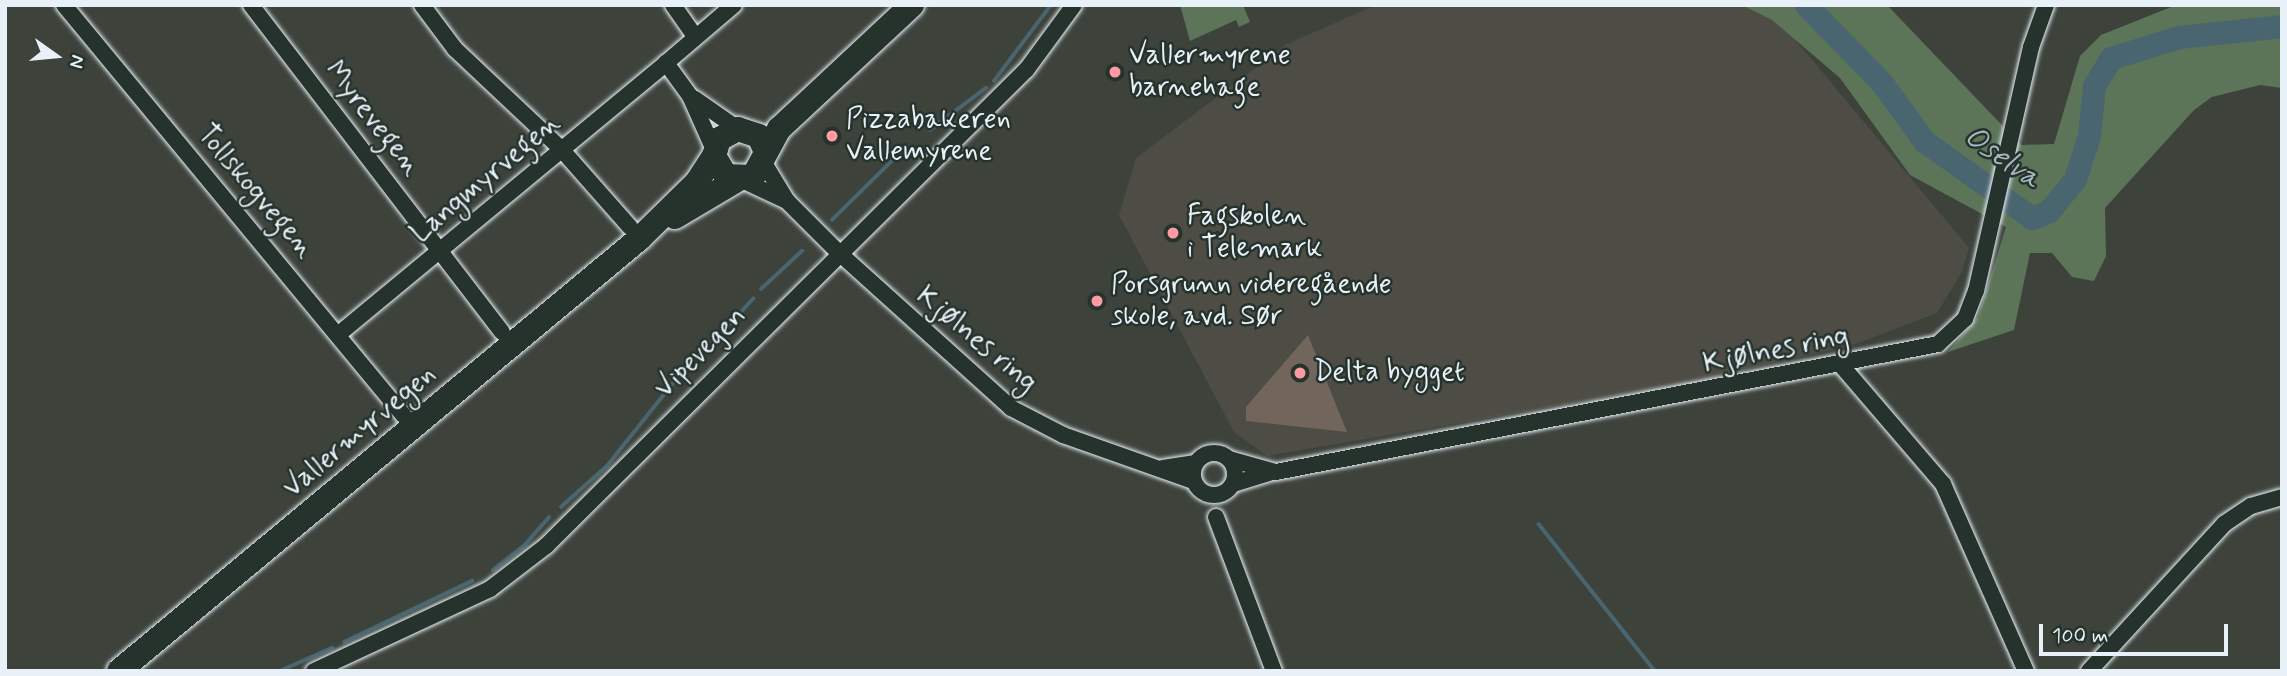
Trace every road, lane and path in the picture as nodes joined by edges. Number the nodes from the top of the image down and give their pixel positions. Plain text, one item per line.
1 (64, 5) edge
2 (251, 5) edge
3 (422, 5) edge
4 (673, 5) edge
5 (734, 5) edge
6 (905, 5) edge
7 (912, 5) edge
8 (1074, 5) edge
9 (2046, 5) edge
10 (695, 37) junction
11 (666, 63) junction
12 (690, 96) junction
13 (741, 129) junction
14 (562, 150) junction
15 (714, 153) junction
16 (765, 158) junction
17 (740, 180) junction
18 (787, 201) junction
19 (635, 233) junction
20 (442, 251) junction
21 (838, 252) junction
22 (502, 332) dead end
23 (340, 333) junction
24 (1841, 365) junction
25 (404, 416) dead end
26 (1229, 459) junction
27 (1196, 463) junction
28 (1163, 468) junction
29 (1269, 472) junction
30 (1194, 481) junction
31 (1233, 484) junction
32 (2282, 497) edge
33 (1216, 517) dead end
34 (119, 671) edge
35 (314, 671) edge
36 (1274, 671) edge
37 (2026, 671) edge
38 (2089, 671) edge

1 - 23 street, Tollskogvegen
2 - 20 street, Myrevegen
3 - 14 street
4 - 10 street
5 - 10 street, Langmyrvegen
6 - 13 main road
7 - 16 main road
8 - 21 street, Vipevegen
9 - 24 street, Kjølnes ring
10 - 11 street, Langmyrvegen
11 - 12 street
11 - 14 street, Langmyrvegen
12 - 13 street
12 - 15 street
13 - 15 main road
13 - 16 main road
14 - 19 street
14 - 20 street, Langmyrvegen
15 - 17 main road
15 - 19 main road, Vallermyrvegen
16 - 17 main road
16 - 18 street, Kjølnes ring
17 - 18 street, Kjølnes ring
17 - 19 main road, Vallermyrvegen
18 - 21 street, Kjølnes ring
19 - 34 main road, Vallermyrvegen
20 - 22 street, Myrevegen
20 - 23 street, Langmyrvegen
21 - 28 street, Kjølnes ring
21 - 35 street, Vipevegen
23 - 25 street, Tollskogvegen
24 - 29 street, Kjølnes ring
24 - 37 street
26 - 27 street
26 - 29 street, Kjølnes ring
26 - 31 street
27 - 28 street, Kjølnes ring
27 - 30 street
28 - 30 street, Kjølnes ring
29 - 31 street, Kjølnes ring
30 - 31 street
32 - 38 street
33 - 36 street

